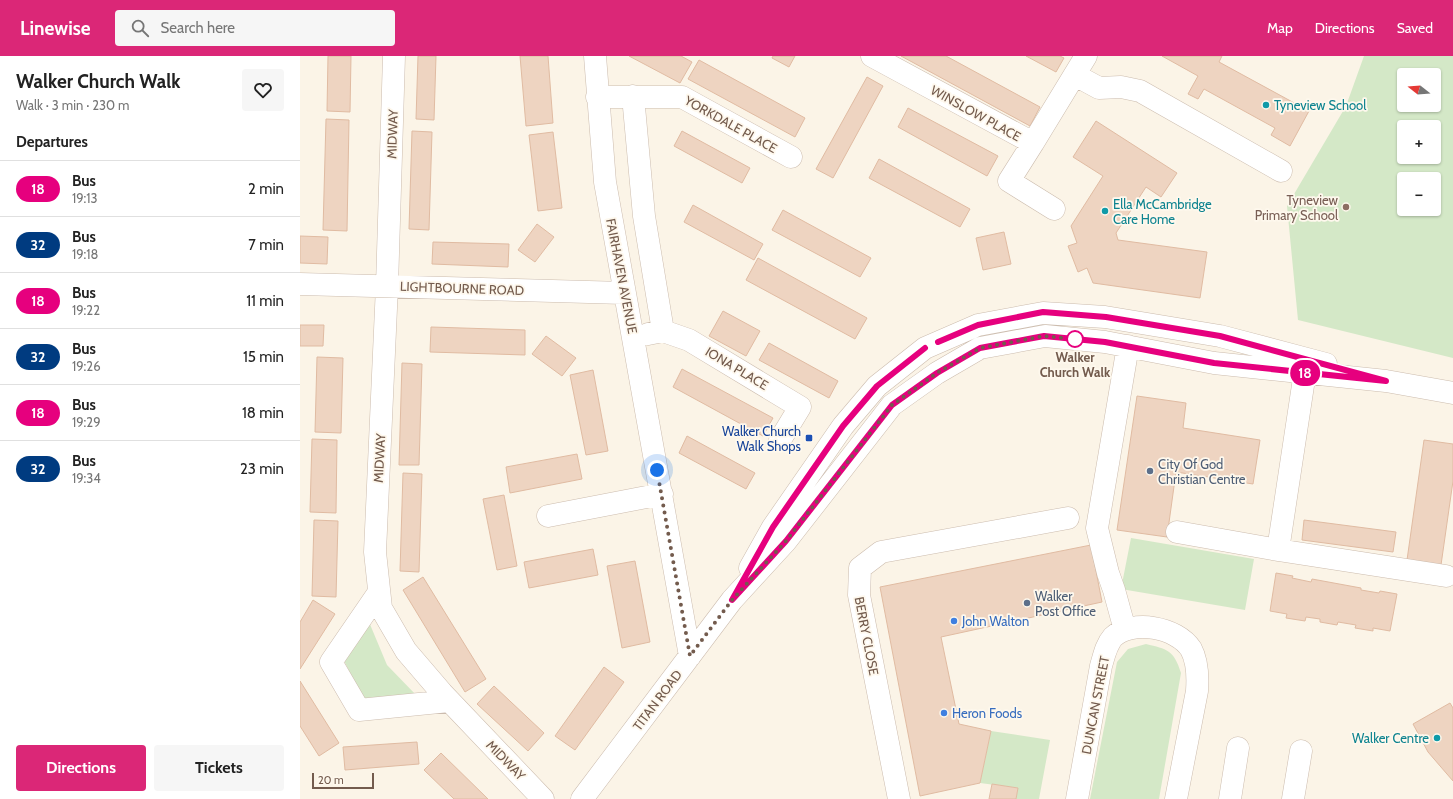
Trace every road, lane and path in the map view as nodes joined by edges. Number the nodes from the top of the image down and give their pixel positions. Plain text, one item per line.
1 (394, 56) edge
2 (595, 56) edge
3 (872, 56) edge
4 (1086, 56) edge
5 (1075, 76) junction
6 (632, 96) junction
7 (597, 97) junction
8 (1033, 143) junction
9 (791, 157) dead end
10 (1281, 171) dead end
11 (1054, 209) dead end
12 (300, 284) edge
13 (387, 286) junction
14 (624, 293) junction
15 (663, 332) junction
16 (634, 336) junction
17 (1128, 346) junction
18 (1306, 366) junction
19 (1453, 393) edge
20 (780, 440) dead end
21 (662, 494) junction
22 (548, 516) dead end
23 (1068, 518) dead end
24 (1177, 532) dead end
25 (1278, 550) junction
26 (1446, 576) dead end
27 (379, 592) junction
28 (732, 600) junction
29 (1125, 630) junction
30 (690, 656) junction
31 (449, 701) junction
32 (1238, 748) dead end
33 (1301, 751) dead end
34 (543, 799) edge
35 (582, 799) edge
36 (899, 799) edge
37 (1078, 799) edge
38 (1176, 799) edge
39 (1230, 799) edge
40 (1293, 799) edge

1 - 13 street, MIDWAY
2 - 7 street, FAIRHAVEN AVENUE
3 - 8 street, WINSLOW PLACE
4 - 5 street, WINSLOW PLACE
5 - 8 street, WINSLOW PLACE
5 - 10 street
6 - 7 street, YORKDALE PLACE
6 - 9 street, YORKDALE PLACE
6 - 15 street
7 - 14 street, FAIRHAVEN AVENUE
8 - 11 street
12 - 13 street, LIGHTBOURNE ROAD
13 - 14 street, LIGHTBOURNE ROAD
13 - 27 street, MIDWAY
14 - 16 street, FAIRHAVEN AVENUE
15 - 16 street, IONA PLACE
15 - 20 street, IONA PLACE
16 - 21 street, FAIRHAVEN AVENUE
17 - 18 street, TITAN ROAD
17 - 28 street, TITAN ROAD
17 - 29 street
18 - 19 street, TITAN ROAD
18 - 25 street
18 - 28 street, TITAN ROAD
21 - 22 street
21 - 30 street, FAIRHAVEN AVENUE
23 - 36 street, BERRY CLOSE
24 - 25 street
25 - 26 street
27 - 31 street, MIDWAY
27 - 31 street
28 - 30 street, TITAN ROAD
29 - 37 street, DUNCAN STREET
29 - 38 street
30 - 35 street, TITAN ROAD
31 - 34 street, MIDWAY
32 - 39 street
33 - 40 street

